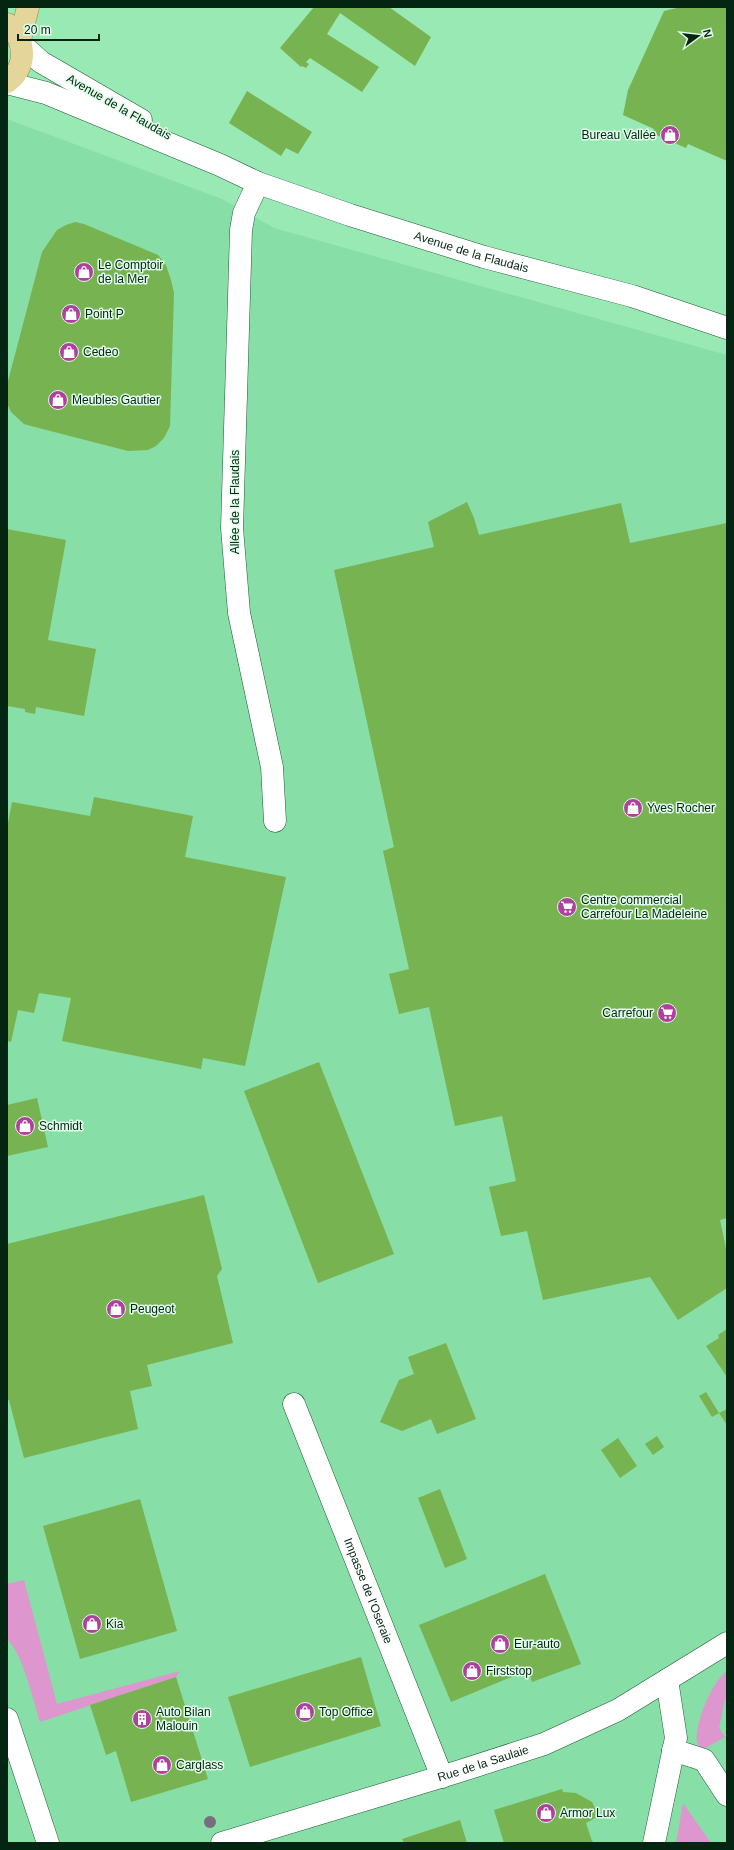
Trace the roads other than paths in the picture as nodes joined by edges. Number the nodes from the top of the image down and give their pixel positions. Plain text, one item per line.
1 (28, 7) edge
2 (16, 36) edge
3 (7, 82) edge
4 (220, 165) junction
5 (258, 183) junction
6 (727, 328) edge
7 (276, 821) dead end
8 (294, 1404) dead end
9 (727, 1643) edge
10 (667, 1680) junction
11 (7, 1719) edge
12 (673, 1750) junction
13 (442, 1777) junction
14 (727, 1795) edge
15 (48, 1843) edge
16 (222, 1843) edge
17 (654, 1843) edge

1 - 2 main road
2 - 3 main road
2 - 4 street, Avenue de la Flaudais
3 - 4 street, Avenue de la Flaudais
4 - 5 street, Avenue de la Flaudais
5 - 6 street, Avenue de la Flaudais
5 - 7 street, Allée de la Flaudais
8 - 13 street, Impasse de l'Oseraie
9 - 10 street, Rue de la Saulaie
10 - 12 street
10 - 13 street, Rue de la Saulaie
11 - 15 street
12 - 14 street
12 - 17 street
13 - 16 street, Rue de la Saulaie

